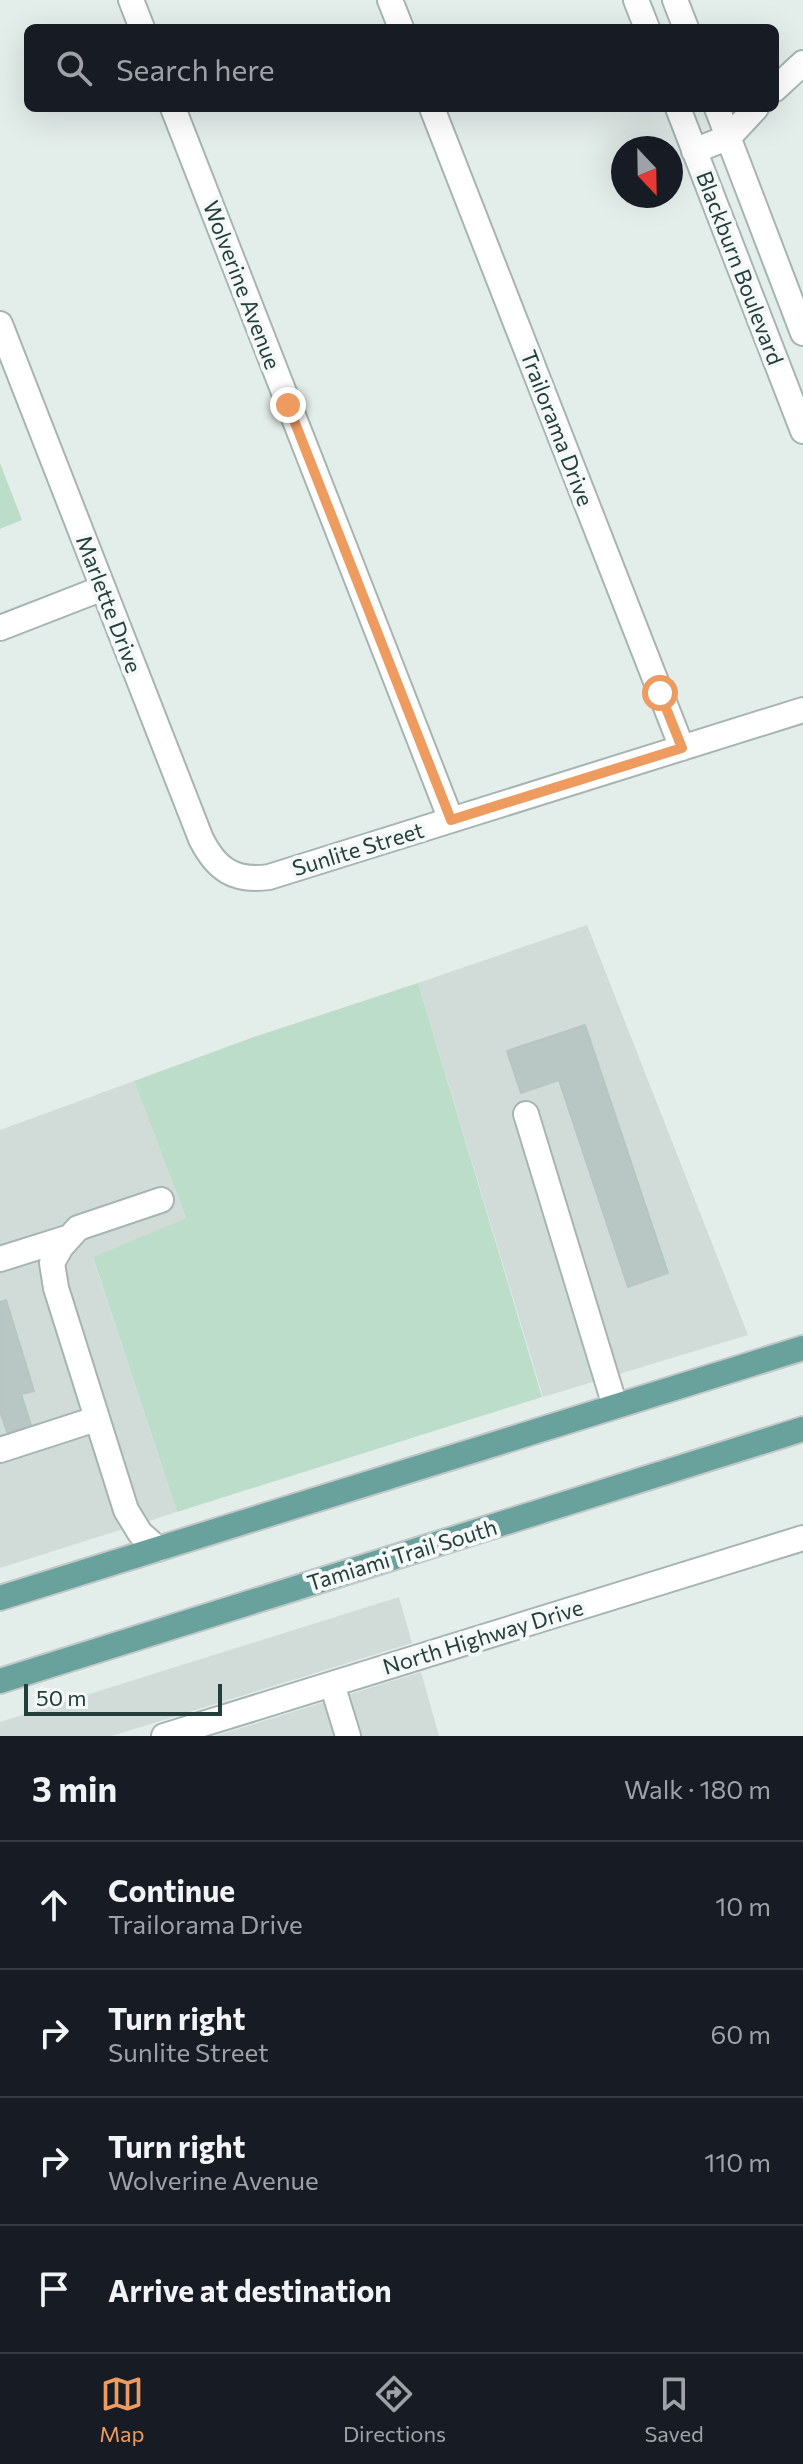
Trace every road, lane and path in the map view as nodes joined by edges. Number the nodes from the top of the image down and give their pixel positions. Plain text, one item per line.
1 (131, 0) edge
2 (390, 0) edge
3 (636, 0) edge
4 (675, 0) edge
5 (140, 24) edge
6 (399, 24) edge
7 (645, 24) edge
8 (684, 24) edge
9 (803, 63) edge
10 (779, 85) edge
11 (175, 112) edge
12 (434, 112) edge
13 (679, 112) edge
14 (719, 112) edge
15 (752, 112) edge
16 (729, 137) junction
17 (694, 151) junction
18 (0, 324) edge
19 (803, 333) edge
20 (803, 431) edge
21 (103, 588) junction
22 (0, 628) edge
23 (803, 710) edge
24 (682, 748) junction
25 (451, 820) junction
26 (232, 874) joint
27 (526, 1114) dead end
28 (161, 1200) dead end
29 (70, 1237) junction
30 (0, 1259) edge
31 (803, 1348) edge
32 (615, 1406) junction
33 (96, 1419) junction
34 (803, 1429) edge
35 (0, 1450) edge
36 (803, 1538) edge
37 (158, 1549) junction
38 (0, 1598) edge
39 (0, 1681) edge
40 (332, 1684) junction
41 (192, 1732) edge
42 (347, 1735) edge
43 (164, 1736) edge

1 - 5 street
2 - 6 street
3 - 7 street
4 - 8 street
9 - 10 street
11 - 25 street, Wolverine Avenue
12 - 24 street, Trailorama Drive
13 - 17 street, Blackburn Boulevard
14 - 16 street, Blackburn Boulevard
15 - 16 street
16 - 17 street, Blackburn Boulevard
16 - 19 street, Blackburn Boulevard
17 - 20 street, Blackburn Boulevard
18 - 21 street, Marlette Drive
21 - 22 street
21 - 26 street, Marlette Drive
23 - 24 street, Sunlite Street
24 - 25 street, Sunlite Street
25 - 26 street, Sunlite Street
27 - 32 street
28 - 29 street
29 - 30 street
29 - 33 street
31 - 32 main road
32 - 37 main road
33 - 35 street
33 - 37 street
34 - 39 main road, Tamiami Trail South
36 - 40 street, North Highway Drive
37 - 38 main road
40 - 41 street, North Highway Drive
40 - 42 street
41 - 43 street, North Highway Drive

